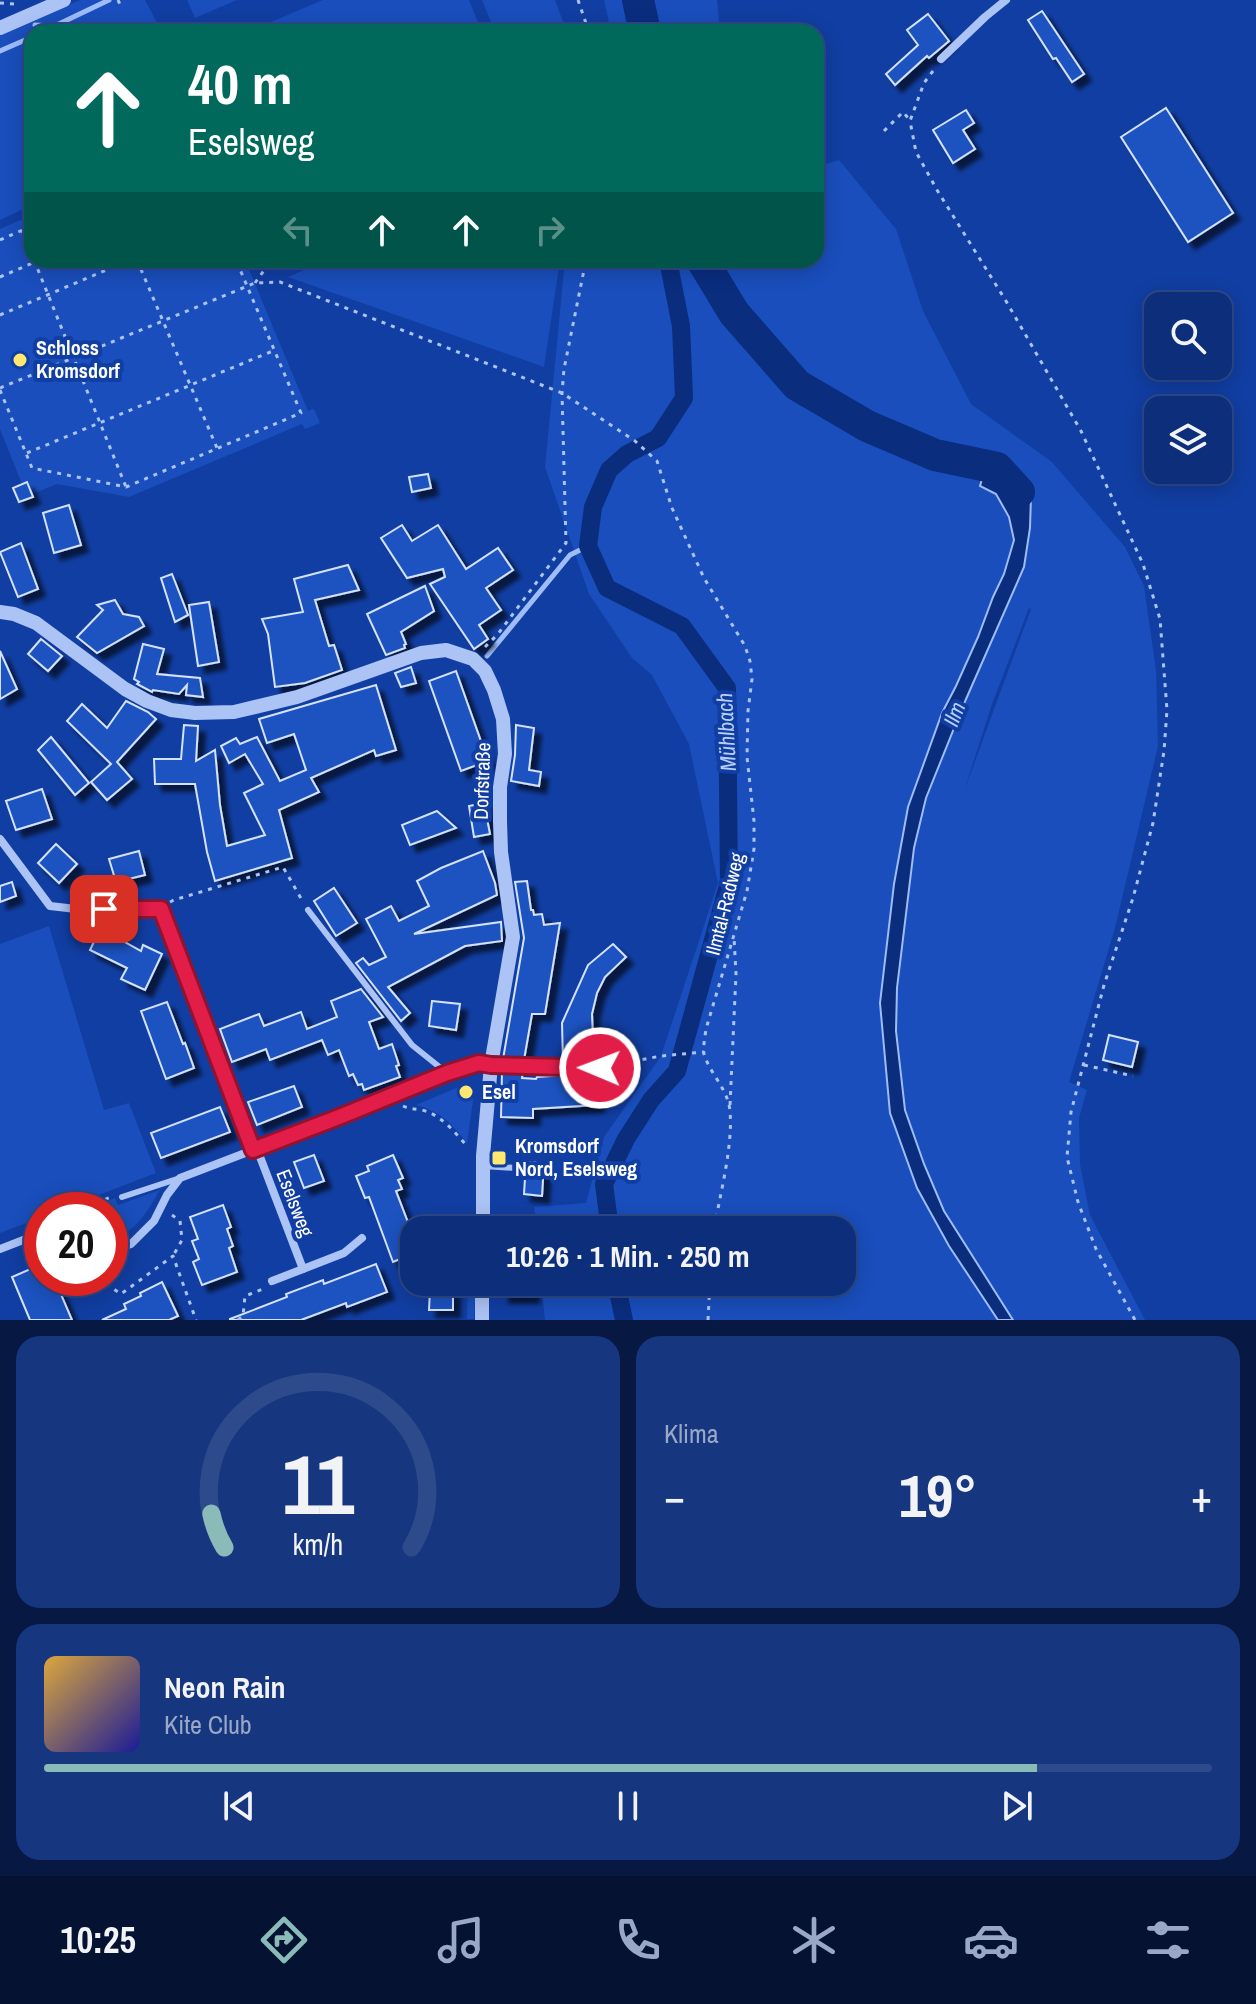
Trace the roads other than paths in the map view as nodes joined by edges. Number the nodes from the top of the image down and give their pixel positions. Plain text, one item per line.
1 (64, 0) edge
2 (1006, 0) edge
3 (0, 28) edge
4 (941, 59) road end
5 (0, 611) edge
6 (3, 843) edge
7 (308, 910) road end
8 (491, 1065) junction
9 (600, 1068) road end
10 (447, 1073) junction
11 (255, 1150) junction
12 (483, 1166) junction
13 (516, 1168) dead end
14 (180, 1178) junction
15 (128, 1195) edge
16 (483, 1216) edge
17 (362, 1238) dead end
18 (24, 1240) edge
19 (128, 1245) edge
20 (0, 1249) edge
21 (303, 1269) junction
22 (272, 1281) road end
23 (482, 1296) edge
24 (482, 1320) edge

1 - 3 street
2 - 4 street
5 - 8 street, Dorfstraße
6 - 11 street
7 - 10 lane
8 - 9 lane
8 - 10 street, Eselsweg
8 - 12 street, Dorfstraße
10 - 11 street, Eselsweg
11 - 14 street, Eselsweg
11 - 21 street, Eselsweg
12 - 13 lane
12 - 16 street, Dorfstraße
14 - 15 lane
14 - 19 street
17 - 21 street, Eselsweg
18 - 20 street
21 - 22 street, Eselsweg
23 - 24 street

